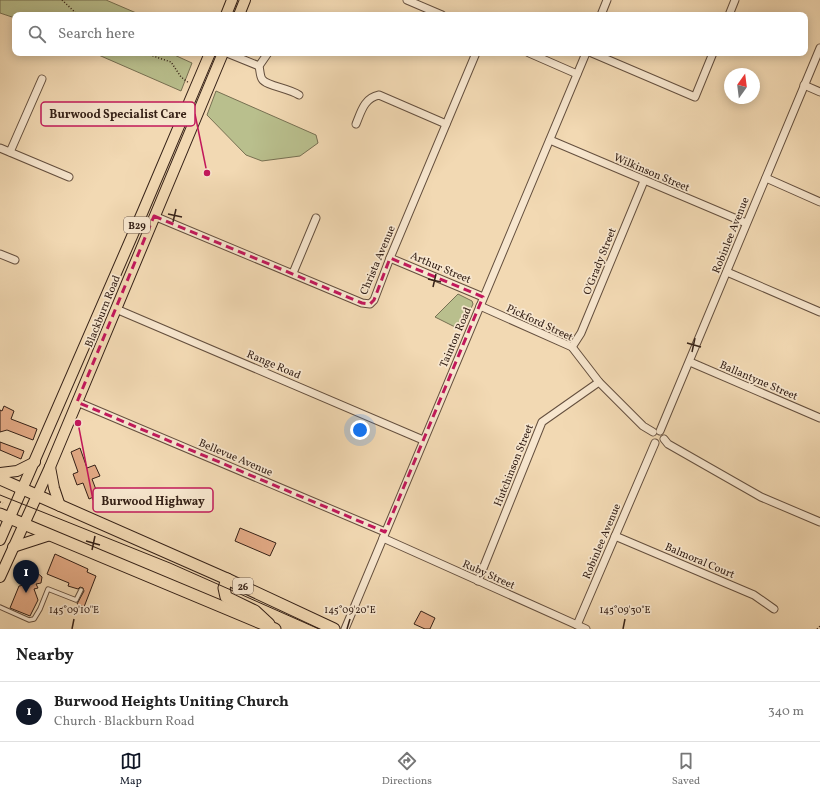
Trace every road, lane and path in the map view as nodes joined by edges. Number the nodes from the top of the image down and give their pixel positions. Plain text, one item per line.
1 (62, 0) edge
2 (232, 0) edge
3 (245, 0) edge
4 (407, 0) edge
5 (607, 0) edge
6 (735, 0) edge
7 (75, 12) edge
8 (227, 12) edge
9 (240, 12) edge
10 (435, 12) edge
11 (602, 12) edge
12 (730, 12) edge
13 (820, 48) edge
14 (153, 56) edge
15 (209, 56) edge
16 (222, 56) edge
17 (234, 56) edge
18 (266, 56) edge
19 (475, 56) edge
20 (536, 56) edge
21 (585, 56) edge
22 (599, 56) edge
23 (712, 56) edge
24 (259, 66) junction
25 (577, 74) junction
26 (42, 79) dead end
27 (804, 85) junction
28 (195, 88) junction
29 (820, 92) edge
30 (299, 95) dead end
31 (356, 124) dead end
32 (446, 124) junction
33 (550, 140) junction
34 (0, 148) edge
35 (10, 152) junction
36 (70, 177) dead end
37 (766, 178) junction
38 (644, 180) junction
39 (820, 202) edge
40 (143, 211) junction
41 (154, 216) junction
42 (316, 218) dead end
43 (746, 223) junction
44 (0, 254) edge
45 (390, 258) junction
46 (15, 260) dead end
47 (727, 272) junction
48 (293, 273) junction
49 (483, 297) junction
50 (480, 306) junction
51 (116, 309) junction
52 (820, 312) edge
53 (572, 347) junction
54 (690, 362) junction
55 (599, 382) junction
56 (77, 402) junction
57 (820, 418) edge
58 (657, 432) junction
59 (423, 440) junction
60 (664, 440) junction
61 (655, 443) junction
62 (35, 462) junction
63 (50, 467) junction
64 (0, 473) edge
65 (0, 479) edge
66 (23, 489) junction
67 (37, 495) junction
68 (0, 502) edge
69 (60, 506) junction
70 (4, 512) edge
71 (820, 522) edge
72 (24, 524) junction
73 (50, 535) junction
74 (384, 535) junction
75 (615, 536) junction
76 (0, 540) edge
77 (13, 547) junction
78 (0, 577) edge
79 (227, 579) junction
80 (478, 581) junction
81 (81, 590) dead end
82 (0, 607) edge
83 (774, 609) dead end
84 (577, 625) junction
85 (820, 626) edge
86 (274, 629) edge
87 (334, 629) edge
88 (345, 629) edge
89 (586, 629) edge
90 (817, 629) edge

1 - 7 path
2 - 8 main road
3 - 9 main road
4 - 10 street
5 - 11 street
6 - 12 street
13 - 27 street, Robinlee Avenue
14 - 28 path
15 - 28 main road, Blackburn Road / B29
16 - 41 main road, Blackburn Road / B29
17 - 24 street
18 - 24 street
19 - 32 street, Christa Avenue
20 - 25 street
21 - 25 street, Tainton Road
22 - 23 street
24 - 30 street
25 - 33 street, Tainton Road
26 - 35 street
27 - 29 street
27 - 37 street, Robinlee Avenue
28 - 40 main road, Blackburn Road / B29
31 - 32 street
32 - 45 street, Christa Avenue
33 - 38 street, Wilkinson Street
33 - 49 street, Tainton Road
34 - 35 street
35 - 36 street
37 - 39 street
37 - 43 street, Robinlee Avenue
38 - 43 street, Wilkinson Street
38 - 53 street, O'Grady Street
40 - 41 main road
40 - 62 main road, Blackburn Road / B29
41 - 48 street, Christa Avenue
41 - 51 main road, Blackburn Road / B29
42 - 48 street
43 - 47 street, Robinlee Avenue
44 - 46 street
45 - 48 street, Christa Avenue
45 - 49 street, Arthur Street
47 - 52 street
47 - 54 street, Robinlee Avenue
49 - 50 street, Tainton Road
50 - 53 street, Pickford Street
50 - 59 street, Tainton Road
51 - 56 main road, Blackburn Road / B29
51 - 59 street, Range Road
53 - 55 street, Pickford Street
54 - 57 street, Ballantyne Street
54 - 58 street, Robinlee Avenue
55 - 58 street, Pickford Street
55 - 80 street, Hutchinson Street
56 - 63 main road, Blackburn Road / B29
56 - 74 street, Bellevue Avenue
58 - 60 street
58 - 61 street
59 - 74 street, Tainton Road
60 - 61 street
60 - 71 street
61 - 75 street, Robinlee Avenue
62 - 64 main road
62 - 66 main road, Blackburn Road / B29
63 - 67 main road, Blackburn Road / B29
63 - 69 main road
65 - 66 highway, 26
66 - 67 highway, 26
66 - 70 main road, Blackburn Road / B29
67 - 69 highway, 26
67 - 72 main road, Blackburn Road / B29
68 - 70 path
69 - 79 highway, 26
70 - 72 highway, 26
70 - 76 main road, Blackburn Road / B29
72 - 73 highway, 26
72 - 77 main road, Blackburn Road / B29
73 - 77 main road
73 - 86 highway, 26
74 - 80 street, Ruby Street
74 - 88 street, Tainton Road
75 - 83 street, Balmoral Court
75 - 84 street, Robinlee Avenue
77 - 78 main road, Blackburn Road / B29
79 - 86 highway
79 - 87 highway, 26
80 - 84 street, Ruby Street
81 - 82 lane
84 - 89 street, Ruby Street
85 - 90 path

